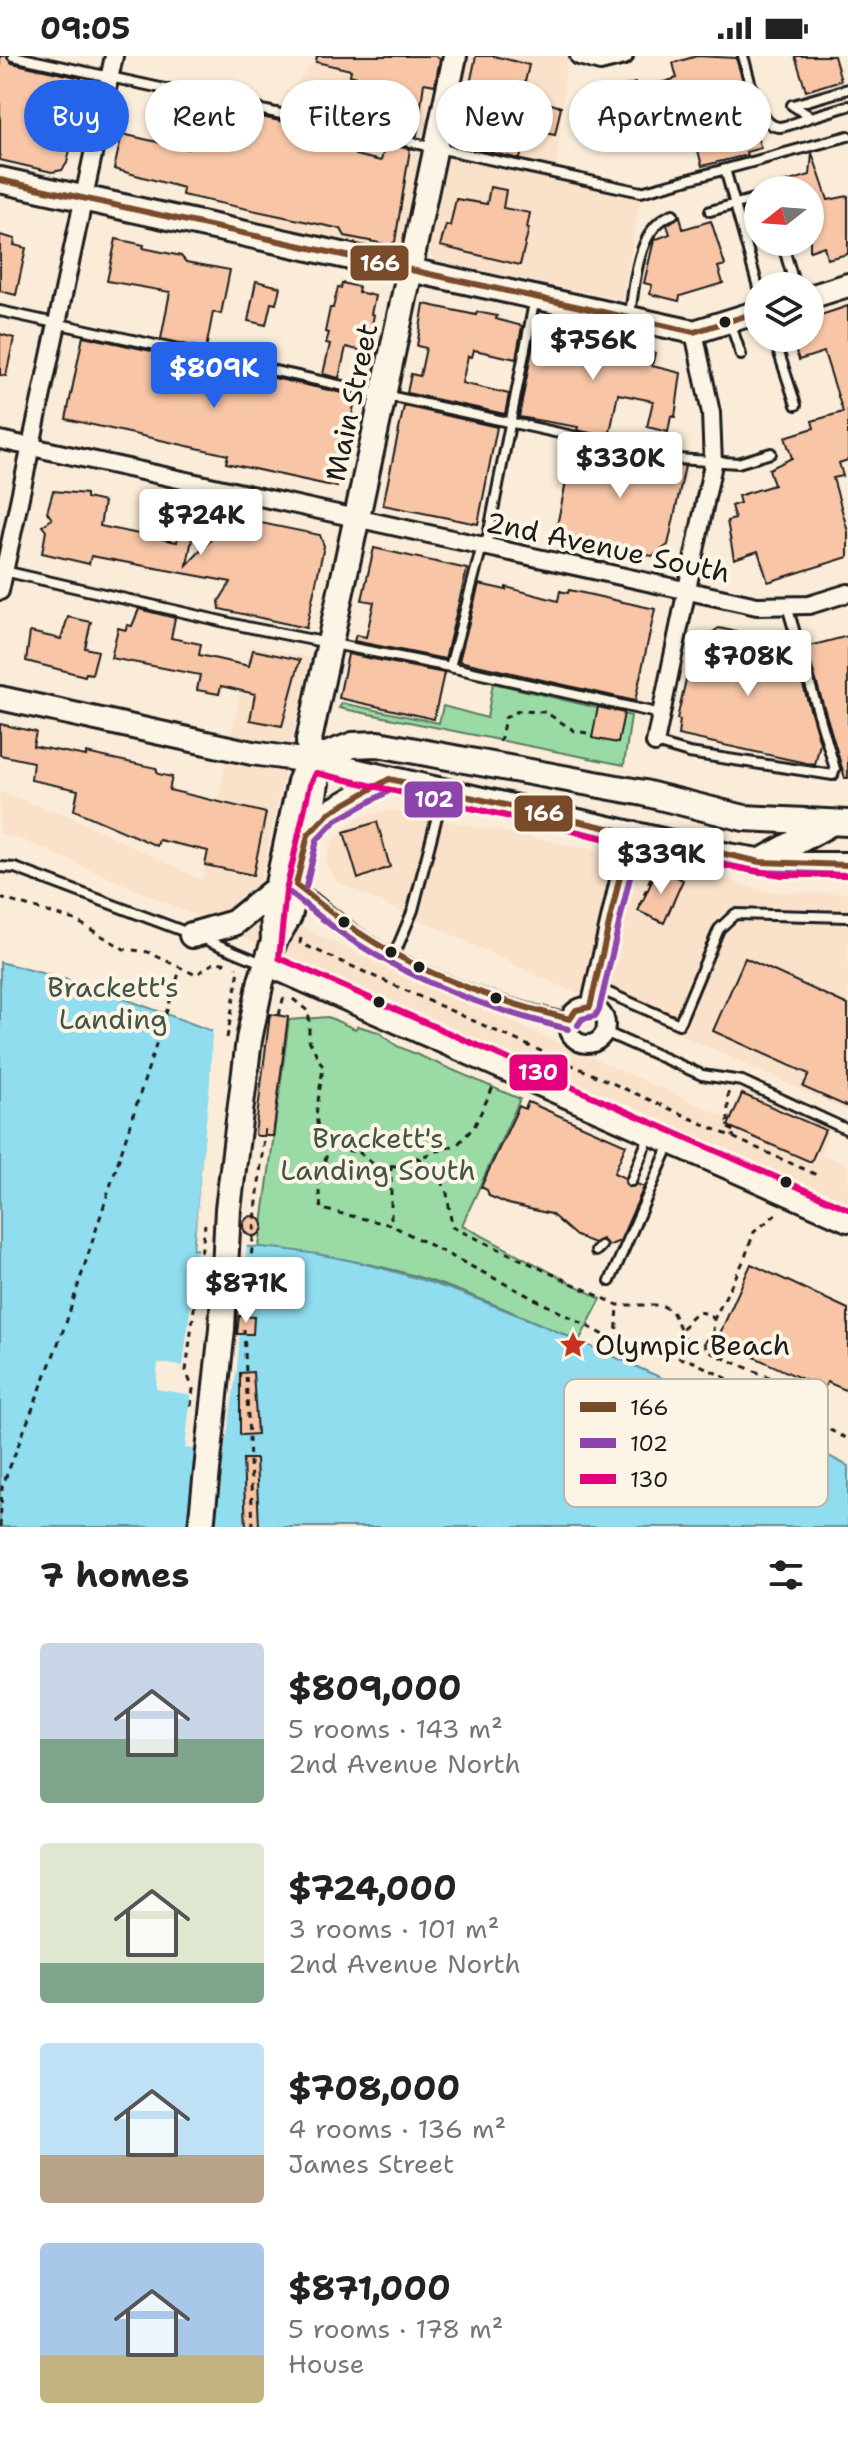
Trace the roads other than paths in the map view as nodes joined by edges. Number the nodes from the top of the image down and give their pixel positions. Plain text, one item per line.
1 (13, 56) edge
2 (114, 56) edge
3 (455, 56) edge
4 (579, 56) edge
5 (624, 56) edge
6 (743, 56) edge
7 (110, 77) junction
8 (450, 80) edge
9 (848, 89) edge
10 (848, 106) edge
11 (811, 117) junction
12 (848, 136) edge
13 (436, 148) joint
14 (455, 152) edge
15 (725, 169) junction
16 (0, 180) edge
17 (82, 199) junction
18 (744, 202) edge
19 (735, 204) junction
20 (710, 211) dead end
21 (673, 214) dead end
22 (410, 270) junction
23 (754, 272) edge
24 (848, 285) edge
25 (824, 293) edge
26 (535, 297) junction
27 (0, 311) edge
28 (744, 316) edge
29 (629, 318) junction
30 (730, 321) junction
31 (56, 324) junction
32 (694, 332) junction
33 (779, 352) edge
34 (741, 355) dead end
35 (384, 394) junction
36 (796, 405) dead end
37 (510, 422) junction
38 (0, 440) edge
39 (30, 448) junction
40 (771, 453) dead end
41 (713, 464) junction
42 (356, 520) junction
43 (484, 546) junction
44 (2, 570) edge
45 (686, 589) junction
46 (0, 591) edge
47 (848, 593) edge
48 (787, 605) junction
49 (330, 642) junction
50 (450, 667) junction
51 (0, 698) edge
52 (661, 714) junction
53 (655, 743) joint
54 (310, 761) junction
55 (389, 779) junction
56 (444, 790) junction
57 (839, 824) edge
58 (630, 832) junction
59 (308, 835) junction
60 (760, 862) junction
61 (848, 865) edge
62 (0, 867) edge
63 (286, 887) junction
64 (848, 917) edge
65 (192, 935) junction
66 (395, 953) junction
67 (260, 964) junction
68 (595, 987) junction
69 (590, 1007) junction
70 (570, 1019) junction
71 (605, 1032) junction
72 (847, 1128) edge
73 (651, 1132) junction
74 (672, 1141) junction
75 (631, 1181) dead end
76 (848, 1220) edge
77 (610, 1281) dead end
78 (201, 1527) edge

1 - 7 lane
2 - 7 street
3 - 8 street, Main Street
4 - 5 street
6 - 11 lane
7 - 13 lane
7 - 17 street
9 - 11 lane
10 - 11 lane
12 - 15 lane
13 - 22 street, Main Street
14 - 15 lane
15 - 19 lane
16 - 17 main road
17 - 22 main road
17 - 31 street
18 - 19 lane
19 - 20 lane
19 - 23 lane
21 - 29 lane
22 - 26 street
22 - 35 main road, Main Street
24 - 25 street
26 - 29 street
26 - 37 lane
27 - 31 lane
28 - 30 street
29 - 32 street
30 - 32 street
30 - 34 lane
31 - 35 lane
31 - 39 street
32 - 41 street
33 - 36 lane
35 - 37 lane
35 - 42 main road, Main Street
37 - 41 lane
37 - 43 lane
38 - 39 street, 2nd Avenue South
39 - 42 street, 2nd Avenue South
39 - 44 street
40 - 41 lane
41 - 45 street
42 - 43 street, 2nd Avenue South
42 - 49 main road, Main Street
43 - 45 street, 2nd Avenue South
43 - 50 lane
44 - 46 street
44 - 49 lane
45 - 48 street, 2nd Avenue South
45 - 52 street
47 - 48 street, 2nd Avenue South
48 - 53 lane
49 - 50 lane
49 - 54 main road, Main Street
50 - 52 lane
51 - 54 street
52 - 53 street
54 - 55 main road
54 - 57 main road
54 - 59 main road, Main Street
54 - 63 main road, Main Street
55 - 56 main road
55 - 59 main road
56 - 58 main road
56 - 66 lane
57 - 60 main road
58 - 60 main road
58 - 68 street
59 - 63 main road, Main Street
60 - 61 main road
62 - 65 lane
63 - 65 main road
63 - 66 lane
63 - 67 main road, Main Street
64 - 68 lane
65 - 67 lane
66 - 70 lane
67 - 73 street
67 - 78 main road, Main Street
68 - 69 street
69 - 70 street
69 - 71 street
70 - 71 street
71 - 72 lane
73 - 74 street
73 - 75 lane
74 - 76 street
74 - 77 lane

